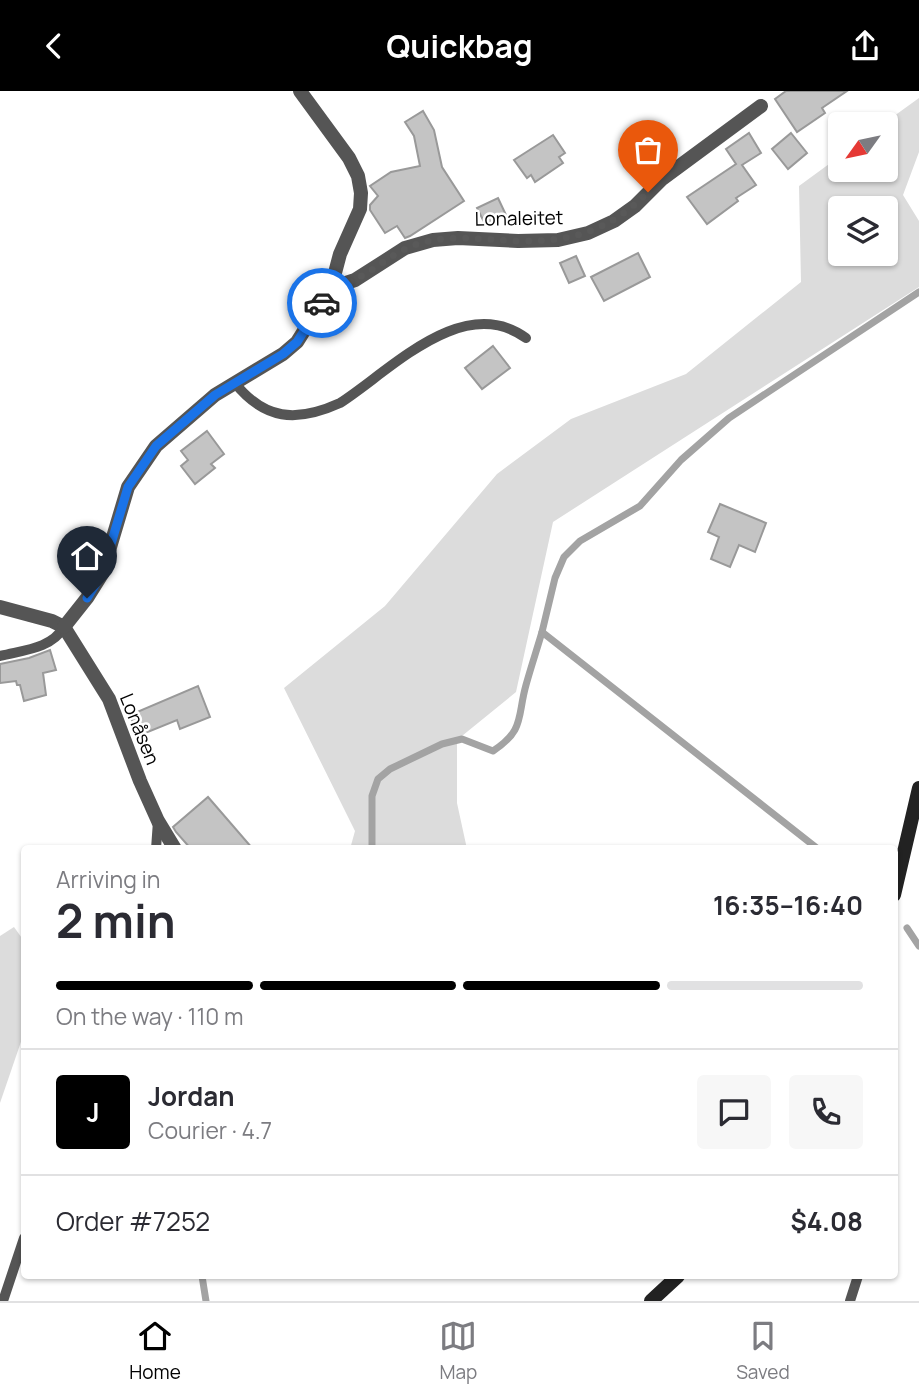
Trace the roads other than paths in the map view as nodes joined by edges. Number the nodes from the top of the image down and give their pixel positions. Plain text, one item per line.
1 (300, 91) edge
2 (761, 106) dead end
3 (331, 288) junction
4 (526, 338) dead end
5 (234, 382) junction
6 (0, 607) edge
7 (64, 627) junction
8 (0, 656) edge
9 (919, 788) edge
10 (158, 821) junction
11 (156, 845) edge
12 (173, 845) edge
13 (898, 881) edge
14 (21, 1247) edge
15 (675, 1279) edge
16 (857, 1279) edge
17 (3, 1301) edge
18 (651, 1301) edge
19 (850, 1301) edge

1 - 3 street
2 - 3 street, Lonaleitet
3 - 5 street
4 - 5 lane
5 - 7 street
6 - 7 street
7 - 8 lane
7 - 10 street, Lonåsen
9 - 13 main road
10 - 11 lane
10 - 12 street, Lonåsen
14 - 17 lane
15 - 18 main road
16 - 19 lane

